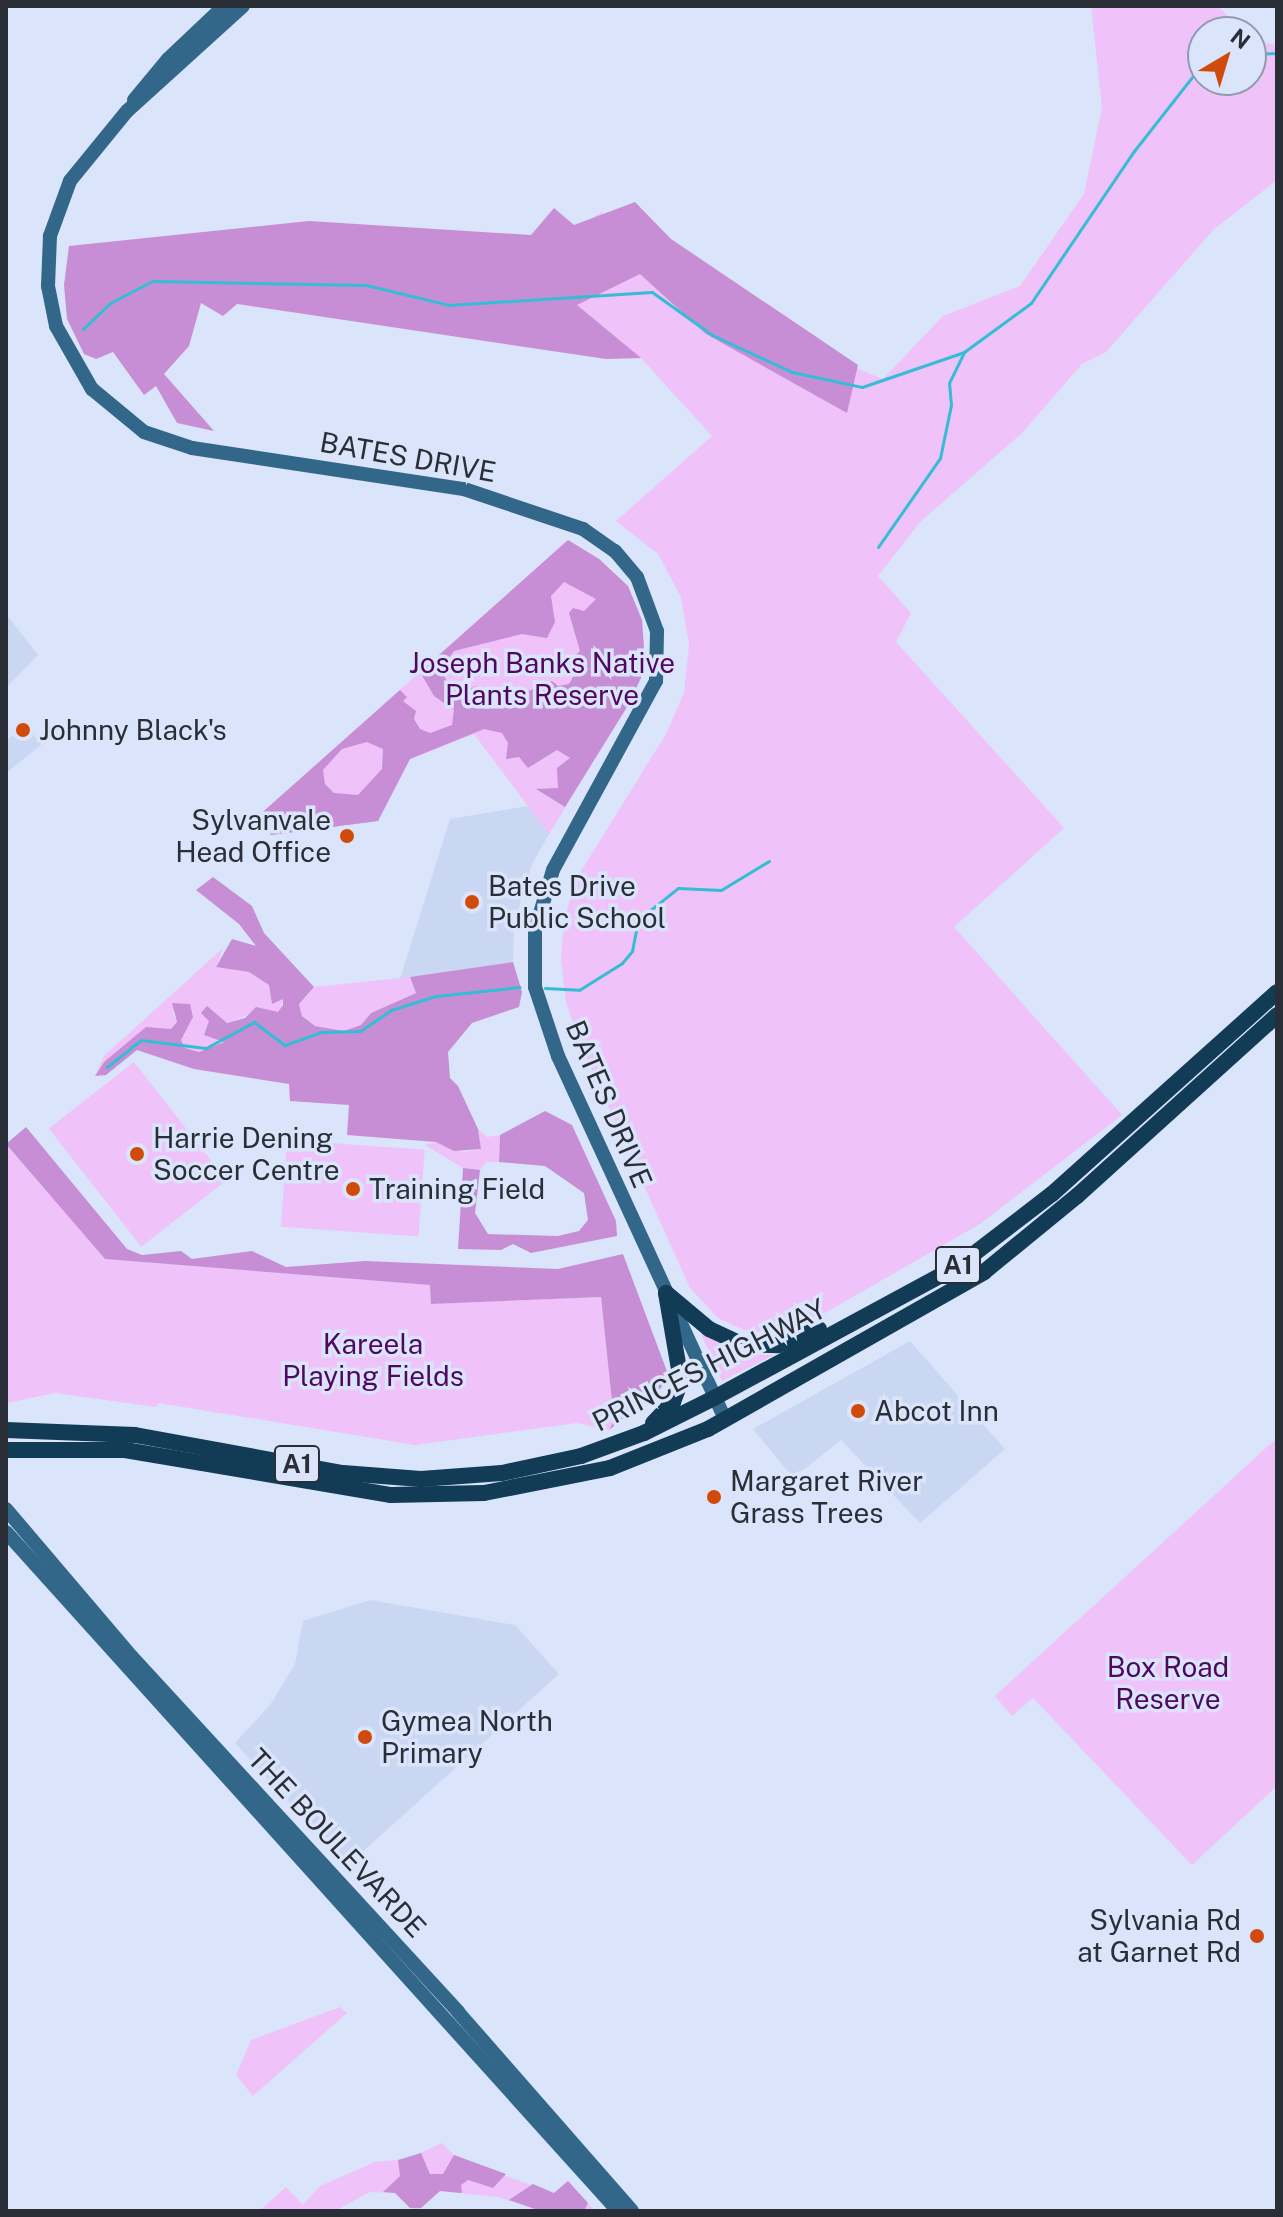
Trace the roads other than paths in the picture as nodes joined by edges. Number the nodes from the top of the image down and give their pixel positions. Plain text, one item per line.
1 (224, 6) edge
2 (243, 6) edge
3 (127, 111) junction
4 (1277, 992) edge
5 (1277, 1015) edge
6 (666, 1293) junction
7 (844, 1326) junction
8 (714, 1398) junction
9 (725, 1419) junction
10 (6, 1430) edge
11 (644, 1433) junction
12 (36, 1449) junction
13 (6, 1450) edge
14 (6, 1460) edge
15 (6, 1509) edge
16 (6, 1532) edge
17 (618, 2211) edge
18 (632, 2211) edge

1 - 3 main road, BATES DRIVE
2 - 3 main road, BATES DRIVE
3 - 6 main road, BATES DRIVE
4 - 7 highway, PRINCES HIGHWAY / A1
5 - 9 highway, PRINCES HIGHWAY / A1
6 - 7 highway
6 - 8 main road, BATES DRIVE
6 - 11 highway
7 - 8 highway, PRINCES HIGHWAY / A1
8 - 9 main road, BATES DRIVE
8 - 11 highway, PRINCES HIGHWAY / A1
9 - 12 highway, PRINCES HIGHWAY / A1
10 - 11 highway, PRINCES HIGHWAY / A1
12 - 13 highway, PRINCES HIGHWAY / A1
12 - 14 main road
15 - 18 main road, THE BOULEVARDE
16 - 17 main road, THE BOULEVARDE

